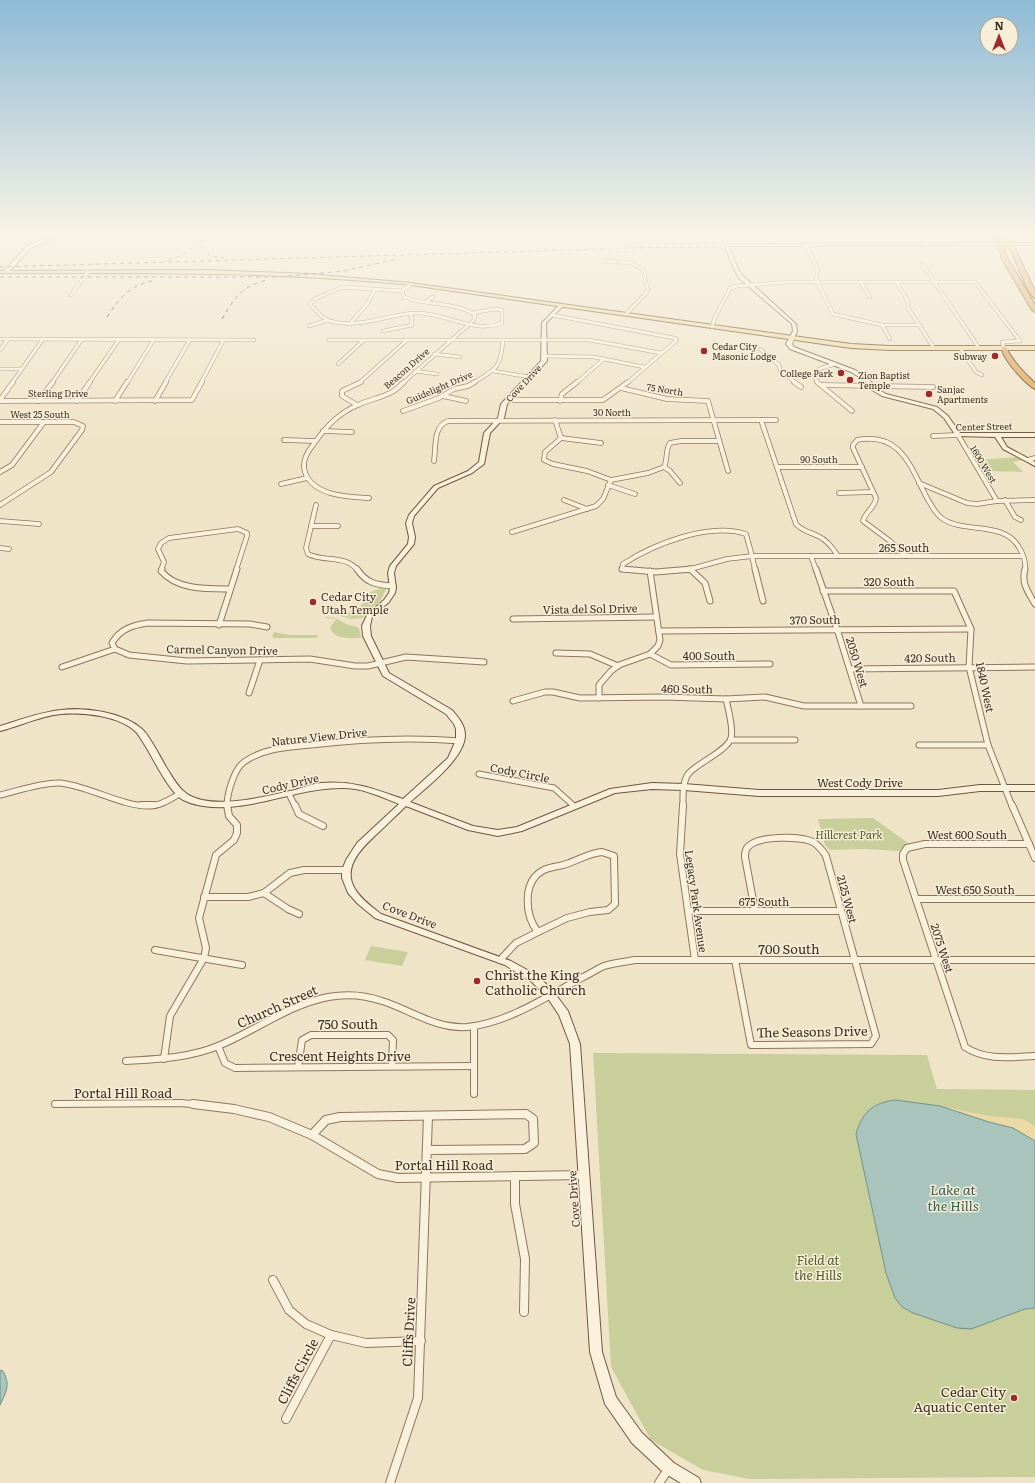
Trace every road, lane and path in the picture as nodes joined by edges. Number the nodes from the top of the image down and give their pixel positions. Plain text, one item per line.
1 (311, 303) edge
2 (367, 303) edge
3 (433, 303) edge
4 (549, 303) edge
5 (636, 303) edge
6 (723, 303) edge
7 (770, 303) edge
8 (828, 303) edge
9 (908, 303) edge
10 (949, 303) edge
11 (991, 303) edge
12 (562, 305) junction
13 (472, 313) junction
14 (411, 314) junction
15 (626, 314) junction
16 (552, 315) junction
17 (328, 320) junction
18 (350, 324) junction
19 (470, 324) junction
20 (882, 325) junction
21 (309, 326) dead end
22 (920, 326) junction
23 (712, 327) junction
24 (383, 331) dead end
25 (791, 338) junction
26 (890, 338) dead end
27 (0, 339) edge
28 (8, 339) junction
29 (43, 339) junction
30 (82, 339) junction
31 (254, 340) dead end
32 (329, 340) dead end
33 (364, 340) junction
34 (407, 340) junction
35 (451, 340) junction
36 (503, 340) junction
37 (544, 340) junction
38 (118, 341) junction
39 (153, 341) junction
40 (189, 341) junction
41 (223, 341) junction
42 (934, 348) junction
43 (960, 348) junction
44 (979, 348) junction
45 (1004, 348) junction
46 (1035, 348) edge
47 (760, 349) dead end
48 (0, 350) edge
49 (661, 353) junction
50 (434, 354) junction
51 (544, 356) junction
52 (460, 357) dead end
53 (604, 359) junction
54 (338, 364) dead end
55 (834, 364) junction
56 (644, 367) junction
57 (0, 369) edge
58 (22, 369) junction
59 (415, 371) junction
60 (493, 371) junction
61 (437, 374) dead end
62 (982, 375) dead end
63 (530, 377) junction
64 (1035, 382) edge
65 (801, 386) dead end
66 (821, 386) junction
67 (872, 386) junction
68 (933, 387) dead end
69 (1035, 387) edge
70 (621, 388) junction
71 (444, 396) junction
72 (0, 400) edge
73 (508, 400) junction
74 (38, 401) junction
75 (77, 401) junction
76 (115, 401) junction
77 (155, 401) junction
78 (466, 401) dead end
79 (560, 401) junction
80 (357, 405) junction
81 (403, 412) dead end
82 (852, 412) dead end
83 (499, 420) junction
84 (555, 420) junction
85 (713, 420) junction
86 (761, 420) junction
87 (776, 420) dead end
88 (0, 422) edge
89 (44, 422) junction
90 (322, 431) junction
91 (352, 432) dead end
92 (958, 435) junction
93 (997, 435) junction
94 (1035, 435) edge
95 (933, 436) dead end
96 (561, 438) junction
97 (284, 440) dead end
98 (315, 441) junction
99 (719, 441) junction
100 (601, 443) dead end
101 (1035, 458) edge
102 (1028, 460) junction
103 (434, 461) dead end
104 (1035, 464) edge
105 (777, 467) junction
106 (862, 467) junction
107 (664, 468) junction
108 (728, 471) dead end
109 (0, 472) edge
110 (307, 478) junction
111 (610, 483) junction
112 (680, 483) dead end
113 (919, 483) junction
114 (281, 484) dead end
115 (839, 492) dead end
116 (873, 492) junction
117 (635, 494) dead end
118 (368, 498) dead end
119 (564, 500) dead end
120 (997, 500) junction
121 (1005, 500) junction
122 (1035, 500) edge
123 (0, 505) edge
124 (316, 505) dead end
125 (587, 509) junction
126 (1021, 520) dead end
127 (0, 522) edge
128 (39, 524) dead end
129 (311, 526) junction
130 (338, 526) dead end
131 (512, 532) dead end
132 (0, 548) edge
133 (9, 549) dead end
134 (751, 556) junction
135 (811, 556) junction
136 (838, 556) junction
137 (906, 556) junction
138 (1023, 556) junction
139 (690, 569) junction
140 (650, 571) junction
141 (393, 586) junction
142 (230, 589) junction
143 (823, 591) junction
144 (954, 591) joint
145 (710, 601) dead end
146 (763, 601) dead end
147 (1035, 604) edge
148 (656, 617) junction
149 (512, 620) dead end
150 (219, 625) junction
151 (267, 627) dead end
152 (837, 629) junction
153 (971, 629) junction
154 (659, 631) junction
155 (115, 649) junction
156 (556, 653) dead end
157 (650, 654) junction
158 (260, 660) junction
159 (484, 662) dead end
160 (380, 663) junction
161 (770, 664) dead end
162 (618, 666) junction
163 (1035, 666) edge
164 (62, 667) dead end
165 (969, 667) junction
166 (850, 668) junction
167 (250, 693) dead end
168 (599, 698) junction
169 (726, 699) junction
170 (513, 701) dead end
171 (861, 706) junction
172 (911, 706) dead end
173 (0, 729) edge
174 (731, 740) junction
175 (795, 740) dead end
176 (461, 741) junction
177 (920, 745) dead end
178 (988, 745) junction
179 (479, 774) dead end
180 (684, 786) junction
181 (1004, 788) junction
182 (1035, 788) edge
183 (181, 793) junction
184 (289, 794) junction
185 (0, 795) edge
186 (404, 803) junction
187 (228, 804) junction
188 (574, 806) junction
189 (323, 826) dead end
190 (1029, 844) junction
191 (907, 848) joint
192 (1035, 858) edge
193 (346, 870) junction
194 (264, 893) junction
195 (204, 897) junction
196 (1035, 898) edge
197 (916, 899) junction
198 (688, 911) junction
199 (755, 911) junction
200 (840, 911) junction
201 (299, 914) dead end
202 (538, 932) junction
203 (155, 950) dead end
204 (204, 958) junction
205 (500, 960) junction
206 (695, 960) junction
207 (735, 960) junction
208 (856, 960) junction
209 (936, 960) junction
210 (1035, 960) edge
211 (242, 965) dead end
212 (550, 994) junction
213 (474, 1026) junction
214 (218, 1046) junction
215 (1035, 1056) edge
216 (164, 1059) junction
217 (126, 1060) dead end
218 (392, 1066) junction
219 (474, 1066) junction
220 (298, 1067) junction
221 (474, 1094) dead end
222 (55, 1104) dead end
223 (428, 1116) junction
224 (312, 1135) junction
225 (428, 1150) junction
226 (515, 1176) junction
227 (584, 1176) junction
228 (427, 1178) junction
229 (273, 1280) dead end
230 (524, 1312) dead end
231 (331, 1335) junction
232 (421, 1341) junction
233 (286, 1419) dead end
234 (669, 1468) junction
235 (390, 1483) edge
236 (659, 1483) edge
237 (694, 1483) edge

1 - 17 street
2 - 18 street
3 - 13 street
4 - 12 main road
5 - 15 street
6 - 23 street
7 - 25 main road
8 - 20 street
9 - 22 street
10 - 44 street
11 - 45 street
12 - 15 main road
12 - 16 main road, Cove Drive
13 - 19 street
13 - 19 street
14 - 18 street
14 - 19 street
14 - 24 street
15 - 23 main road
16 - 37 main road, Cove Drive
16 - 49 street
17 - 18 street
17 - 21 street
19 - 35 street, Beacon Drive
20 - 22 street
20 - 26 street
22 - 42 street
23 - 25 main road
25 - 42 main road
25 - 55 main road
27 - 28 street
28 - 29 street
28 - 48 street
29 - 30 street
29 - 58 street
30 - 38 street
30 - 74 street
31 - 41 street
32 - 33 street
33 - 34 street
33 - 54 street
34 - 35 street
34 - 80 street
35 - 36 street
35 - 50 street, Beacon Drive
36 - 37 street
36 - 60 street
37 - 49 street
37 - 51 main road, Cove Drive
38 - 39 street
38 - 75 street
39 - 40 street
39 - 76 street
40 - 41 street
40 - 77 street
41 - 77 street, Sterling Drive
42 - 43 main road
43 - 44 main road
43 - 62 street
44 - 45 main road
45 - 46 main road
45 - 64 highway
45 - 69 highway
47 - 65 street
49 - 56 street
50 - 52 street
50 - 59 street, Beacon Drive
51 - 53 street
51 - 63 main road, Cove Drive
53 - 56 street
53 - 79 street
55 - 66 street
55 - 67 main road
56 - 70 street
57 - 58 street
58 - 72 street
59 - 61 street
59 - 80 street, Beacon Drive
60 - 63 street
60 - 71 street, Guidelight Drive
63 - 73 main road, Cove Drive
66 - 67 street
66 - 82 street
67 - 68 street
67 - 92 main road
70 - 79 street
70 - 85 street, 75 North
71 - 78 street
71 - 81 street, Guidelight Drive
72 - 74 street, Sterling Drive
73 - 79 street
73 - 83 main road, Cove Drive
74 - 75 street, Sterling Drive
75 - 76 street, Sterling Drive
76 - 77 street, Sterling Drive
80 - 90 street, Beacon Drive
83 - 84 street, 30 North
83 - 103 street, 30 North
83 - 141 main road, Cove Drive
84 - 85 street, 30 North
84 - 96 street
85 - 86 street, 30 North
85 - 99 street
86 - 87 street, 30 North
86 - 105 street
88 - 89 street, West 25 South
89 - 109 street
89 - 123 street, West 25 South
90 - 91 street
90 - 98 street, Beacon Drive
92 - 93 main road, Center Street
92 - 95 street, Center Street
92 - 120 street, 1600 West
93 - 94 main road, Center Street
93 - 102 main road
96 - 100 street
96 - 111 street
97 - 98 street
98 - 110 street, Beacon Drive
99 - 107 street
99 - 108 street
101 - 102 street
102 - 104 main road
105 - 106 street, 90 South
105 - 136 street
106 - 113 street
106 - 116 street
107 - 111 street
107 - 112 street
110 - 114 street
110 - 118 street
111 - 117 street
111 - 125 street
113 - 120 street
113 - 138 street
115 - 116 street
116 - 137 street
119 - 125 street
120 - 121 street
121 - 122 street
121 - 126 street
124 - 129 street
125 - 131 street
127 - 128 street
129 - 130 street
129 - 141 street
132 - 133 street
134 - 135 street, 265 South
134 - 139 street, 265 South
134 - 140 street, 265 South
134 - 146 street
135 - 136 street, 265 South
135 - 143 street, 2050 West
136 - 137 street, 265 South
137 - 138 street, 265 South
138 - 147 street
139 - 140 street, 265 South
139 - 145 street
140 - 148 street
141 - 160 main road
142 - 142 street
142 - 150 street
143 - 144 street, 320 South
143 - 152 street, 2050 West
144 - 153 street, 1840 West
148 - 149 street, Vista del Sol Drive
148 - 154 street
150 - 151 street
150 - 155 street
152 - 153 street, 370 South
152 - 154 street, 370 South
152 - 166 street, 2050 West
153 - 165 street, 1840 West
154 - 157 street
155 - 158 street, Carmel Canyon Drive
155 - 164 street
156 - 162 street
157 - 161 street, 400 South
157 - 162 street
158 - 160 street, Carmel Canyon Drive
158 - 167 street
159 - 160 street, Carmel Canyon Drive
160 - 176 main road
162 - 168 street
163 - 165 street, 420 South
165 - 166 street, 420 South
165 - 178 street, 1840 West
166 - 171 street, 2050 West
168 - 169 street, 460 South
168 - 170 street, 460 South
169 - 171 street, 460 South
169 - 174 street
171 - 172 street, 460 South
173 - 183 main road, Cody Drive
174 - 175 street
174 - 180 street, Legacy Park Avenue
176 - 186 main road
176 - 187 street, Nature View Drive
177 - 178 street
178 - 181 street, 1840 West
179 - 188 street, Cody Circle
180 - 181 main road, West Cody Drive
180 - 188 main road, Cody Drive
180 - 198 street, Legacy Park Avenue
181 - 182 main road, West Cody Drive
181 - 190 street, 1840 West
183 - 185 street
183 - 187 main road, Cody Drive
184 - 186 main road, Cody Drive
184 - 187 main road, Cody Drive
184 - 189 street
186 - 188 main road, Cody Drive
186 - 193 main road
187 - 195 street
190 - 191 street, West 600 South
190 - 192 street, 1840 West
191 - 197 street, 2075 West
193 - 194 street
193 - 205 main road, Cove Drive
194 - 195 street
194 - 201 street
195 - 204 street
196 - 197 street, West 650 South
197 - 209 street, 2075 West
198 - 199 street, 675 South
198 - 206 street, Legacy Park Avenue
199 - 200 street, 675 South
199 - 200 street, 2125 West
200 - 208 street, 2125 West
202 - 202 street
202 - 205 street
203 - 204 street
204 - 211 street
204 - 216 street
205 - 212 main road, Cove Drive
206 - 207 street, 700 South
206 - 212 street, 700 South
207 - 208 street, 700 South
207 - 208 street, The Seasons Drive
208 - 209 street, 700 South
209 - 210 street, 700 South
209 - 215 street, 2075 West
212 - 213 street, Church Street
212 - 227 main road, Cove Drive
213 - 214 street, Church Street
213 - 219 street
214 - 216 street, Church Street
214 - 220 street, Crescent Heights Drive
216 - 217 street, Church Street
218 - 219 street, Crescent Heights Drive
218 - 220 street, Crescent Heights Drive
218 - 220 street, 750 South
219 - 221 street
222 - 224 street, Portal Hill Road
223 - 224 street
223 - 225 street, Cliffs Drive
223 - 225 street
224 - 228 street, Portal Hill Road
225 - 228 street, Cliffs Drive
226 - 227 street, Portal Hill Road
226 - 228 street, Portal Hill Road
226 - 230 street
227 - 234 main road, Cove Drive
228 - 232 street, Cliffs Drive
229 - 231 street
231 - 232 street
231 - 233 street, Cliffs Circle
232 - 235 street, Cliffs Drive
234 - 236 street
234 - 237 main road, Cove Drive

